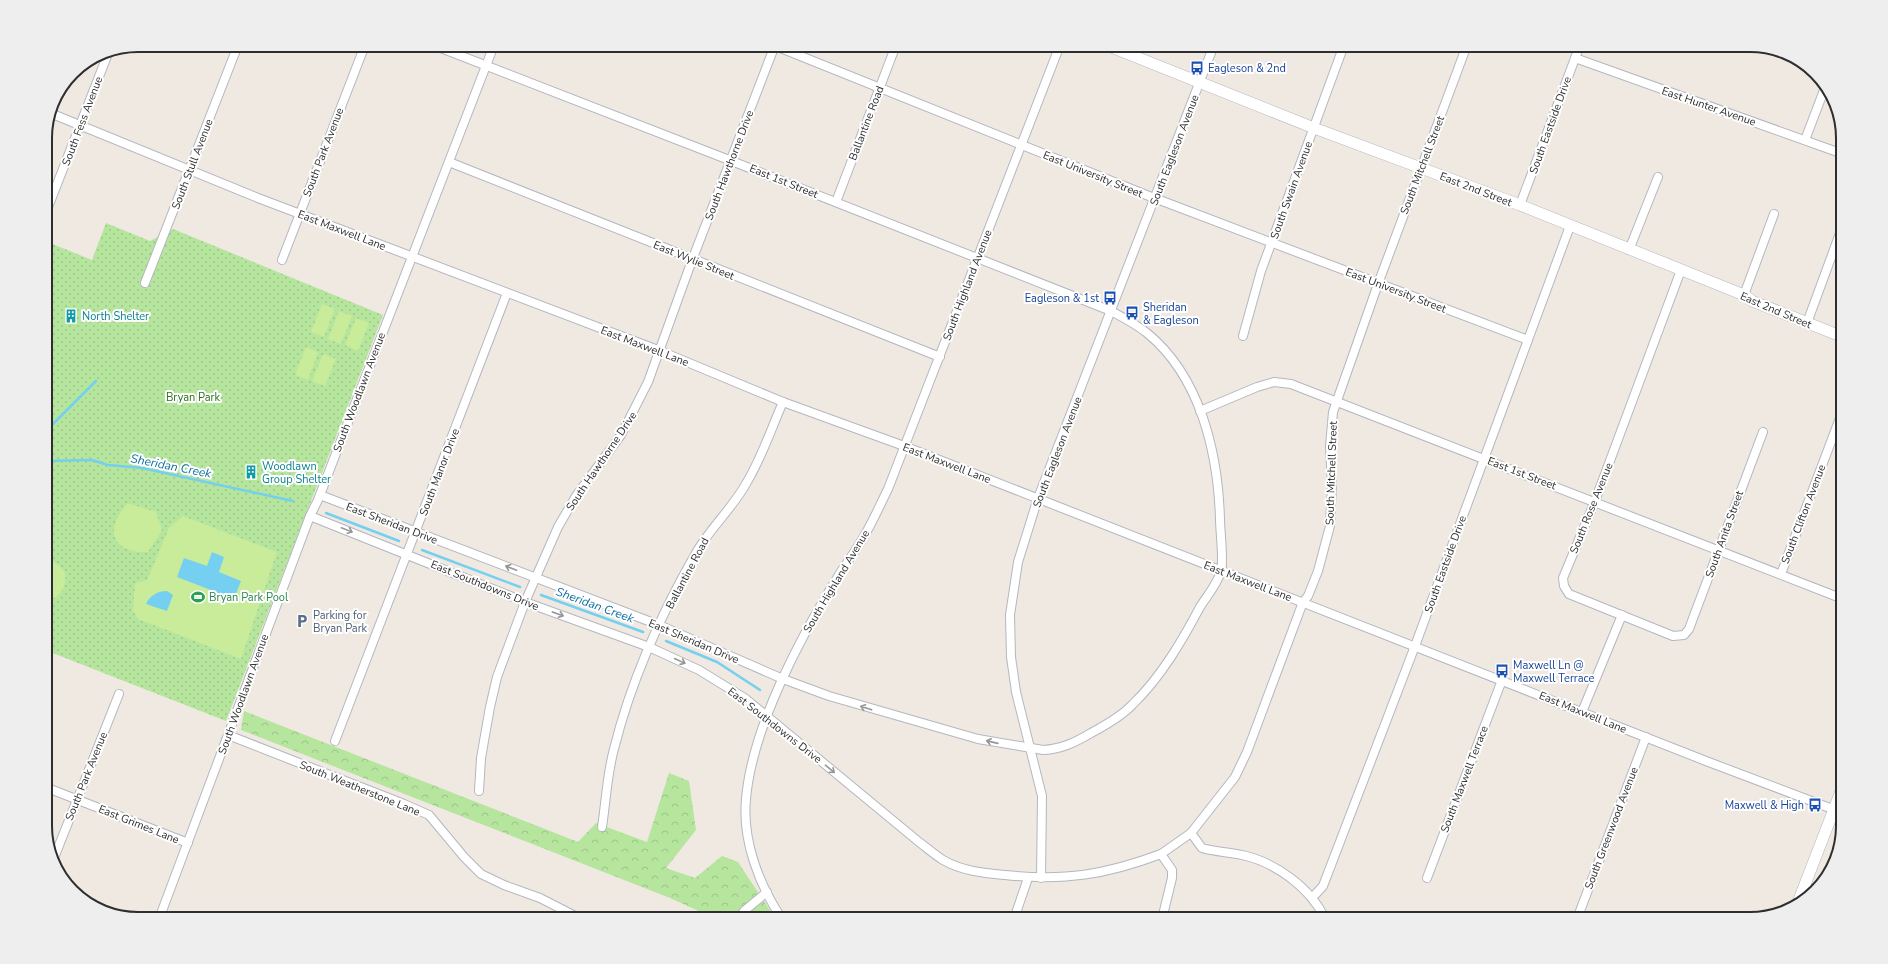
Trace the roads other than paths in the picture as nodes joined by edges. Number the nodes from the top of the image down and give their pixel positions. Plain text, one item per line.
1 (235, 52) edge
2 (362, 52) edge
3 (451, 52) edge
4 (491, 52) edge
5 (771, 52) edge
6 (792, 52) edge
7 (893, 52) edge
8 (1057, 52) edge
9 (1124, 52) edge
10 (1211, 52) edge
11 (1341, 52) edge
12 (1464, 52) edge
13 (1577, 52) edge
14 (107, 58) edge
15 (1575, 58) junction
16 (486, 66) junction
17 (1200, 82) junction
18 (879, 87) junction
19 (1823, 92) edge
20 (55, 115) edge
21 (81, 124) junction
22 (1314, 128) junction
23 (1805, 140) junction
24 (1022, 145) junction
25 (1836, 151) edge
26 (731, 160) junction
27 (449, 162) junction
28 (1421, 168) junction
29 (190, 169) junction
30 (1658, 177) dead end
31 (52, 197) edge
32 (1155, 198) junction
33 (836, 202) junction
34 (1520, 206) junction
35 (299, 213) junction
36 (1774, 214) dead end
37 (1570, 226) junction
38 (1271, 243) junction
39 (1836, 244) edge
40 (1629, 250) junction
41 (411, 257) junction
42 (692, 259) junction
43 (282, 260) dead end
44 (977, 260) junction
45 (1680, 270) junction
46 (145, 283) dead end
47 (1378, 284) junction
48 (507, 293) junction
49 (1744, 295) junction
50 (1111, 311) junction
51 (1807, 323) junction
52 (1836, 334) edge
53 (1243, 336) dead end
54 (1528, 340) junction
55 (658, 350) junction
56 (940, 357) junction
57 (1336, 400) junction
58 (783, 402) junction
59 (1200, 411) junction
60 (1836, 429) edge
61 (1763, 432) dead end
62 (904, 446) junction
63 (1484, 457) junction
64 (320, 494) junction
65 (1038, 498) junction
66 (1595, 501) junction
67 (310, 516) junction
68 (416, 533) junction
69 (1719, 549) junction
70 (406, 554) junction
71 (1221, 570) junction
72 (1781, 574) junction
73 (536, 578) junction
74 (1836, 596) edge
75 (525, 602) junction
76 (1303, 602) junction
77 (1622, 615) junction
78 (659, 625) junction
79 (1415, 646) junction
80 (649, 647) junction
81 (783, 679) junction
82 (1502, 680) junction
83 (119, 694) dead end
84 (1582, 712) junction
85 (766, 716) junction
86 (228, 735) junction
87 (1646, 737) junction
88 (335, 741) dead end
89 (1030, 749) junction
90 (52, 789) edge
91 (480, 791) dead end
92 (77, 799) junction
93 (1836, 810) edge
94 (1836, 818) edge
95 (602, 827) dead end
96 (1191, 833) junction
97 (188, 843) junction
98 (56, 852) edge
99 (1161, 854) junction
100 (1028, 878) junction
101 (1041, 878) junction
102 (1427, 878) dead end
103 (767, 892) junction
104 (1802, 894) edge
105 (1312, 898) junction
106 (163, 912) edge
107 (567, 912) edge
108 (743, 912) edge
109 (778, 912) edge
110 (1016, 912) edge
111 (1164, 912) edge
112 (1321, 912) edge
113 (1580, 912) edge

1 - 29 street, South Stull Avenue
2 - 35 street, South Park Avenue
3 - 16 street, East 1st Street
4 - 16 street, South Woodlawn Avenue
5 - 26 street, South Hawthorne Drive
6 - 18 street, East University Street
7 - 18 street, Ballantine Road
8 - 24 street, South Highland Avenue
9 - 17 street, East 2nd Street
10 - 17 street, South Eagleson Avenue
11 - 22 street, South Swain Avenue
12 - 28 street, South Mitchell Street
13 - 15 street, South Eastside Drive
14 - 21 street, South Fess Avenue
15 - 23 street, East Hunter Avenue
15 - 34 street, South Eastside Drive
16 - 26 street, East 1st Street
16 - 27 street, South Woodlawn Avenue
17 - 22 street, East 2nd Street
17 - 32 street, South Eagleson Avenue
18 - 24 street, East University Street
18 - 33 street, Ballantine Road
19 - 23 street
20 - 21 street, East Maxwell Lane
21 - 29 street, East Maxwell Lane
21 - 31 street, South Fess Avenue
22 - 28 street, East 2nd Street
22 - 38 street, South Swain Avenue
23 - 25 street, East Hunter Avenue
24 - 32 street, East University Street
24 - 44 street, South Highland Avenue
26 - 33 street, East 1st Street
26 - 42 street, South Hawthorne Drive
27 - 41 street, South Woodlawn Avenue
27 - 42 street, East Wylie Street
28 - 34 street, East 2nd Street
28 - 47 street, South Mitchell Street
29 - 35 street, East Maxwell Lane
29 - 46 street, South Stull Avenue
30 - 40 street
32 - 38 street, East University Street
32 - 50 street, South Eagleson Avenue
33 - 44 street, East 1st Street
34 - 37 street, East 2nd Street
35 - 41 street, East Maxwell Lane
35 - 43 street, South Park Avenue
36 - 49 street
37 - 40 street, East 2nd Street
37 - 54 street, South Eastside Drive
38 - 47 street, East University Street
38 - 53 street, South Swain Avenue
39 - 51 street
40 - 45 street, East 2nd Street
41 - 48 street, East Maxwell Lane
41 - 64 street, South Woodlawn Avenue
42 - 55 street, South Hawthorne Drive
42 - 56 street, East Wylie Street
44 - 50 street, East 1st Street
44 - 56 street, South Highland Avenue
45 - 49 street, East 2nd Street
45 - 66 street, South Rose Avenue
47 - 54 street, East University Street
47 - 57 street, South Mitchell Street
48 - 55 street, East Maxwell Lane
48 - 68 street, South Manor Drive
49 - 51 street, East 2nd Street
50 - 59 street, East 1st Street
50 - 65 street, South Eagleson Avenue
51 - 52 street, East 2nd Street
54 - 63 street, South Eastside Drive
55 - 58 street, East Maxwell Lane
55 - 73 street, South Hawthorne Drive
56 - 62 street, South Highland Avenue
57 - 59 street, East 1st Street
57 - 63 street, East 1st Street
57 - 76 street, South Mitchell Street
58 - 62 street, East Maxwell Lane
58 - 78 street, Ballantine Road
59 - 71 street, East 1st Street
60 - 72 street, South Clifton Avenue
61 - 69 street, South Anita Street
62 - 65 street, East Maxwell Lane
62 - 81 street, South Highland Avenue
63 - 66 street, East 1st Street
63 - 79 street, South Eastside Drive
64 - 67 street, South Woodlawn Avenue
64 - 68 street, East Sheridan Drive
65 - 71 street, East Maxwell Lane
65 - 89 street, South Eagleson Avenue
66 - 69 street, East 1st Street
66 - 77 street, South Rose Avenue
67 -> 70 street, East Southdowns Drive
67 - 86 street, South Woodlawn Avenue
68 - 70 street, South Manor Drive
73 -> 68 street, East Sheridan Drive
69 - 72 street, East 1st Street
69 - 77 street, South Anita Street
70 - 75 street, East Southdowns Drive
70 - 88 street, South Manor Drive
71 - 76 street, East Maxwell Lane
71 - 89 street, East Sheridan Drive
72 - 74 street, East 1st Street
73 - 75 street, South Hawthorne Drive
73 - 78 street, East Sheridan Drive
75 -> 80 street, East Southdowns Drive
75 - 91 street, South Hawthorne Drive
76 - 79 street, East Maxwell Lane
76 - 96 street, South Mitchell Street
77 - 84 street
78 - 80 street, Ballantine Road
78 - 81 street, East Sheridan Drive
79 - 82 street, East Maxwell Lane
79 - 105 street, South Eastside Drive
80 -> 85 street, East Southdowns Drive
80 - 95 street, Ballantine Road
81 - 85 street, South Highland Avenue
89 -> 81 street, East Sheridan Drive
82 - 84 street, East Maxwell Lane
82 - 102 street, South Maxwell Terrace
83 - 92 street, South Park Avenue
84 - 87 street, East Maxwell Lane
85 -> 100 street, East Southdowns Drive
85 - 103 street, South Highland Avenue
86 - 97 street, South Woodlawn Avenue
86 - 107 street, South Weatherstone Lane
87 - 93 street, East Maxwell Lane
87 - 113 street, South Greenwood Avenue
89 - 101 street, South Eagleson Avenue
90 - 92 street, East Grimes Lane
92 - 97 street, East Grimes Lane
92 - 98 street, South Park Avenue
94 - 104 street
96 - 99 street, South Mitchell Street
96 - 105 street
97 - 106 street, South Woodlawn Avenue
99 - 101 street, East Southdowns Drive
99 - 111 street
100 - 101 street, East Southdowns Drive
100 - 110 street
103 - 108 street
103 - 109 street, South Highland Avenue
105 - 112 street

